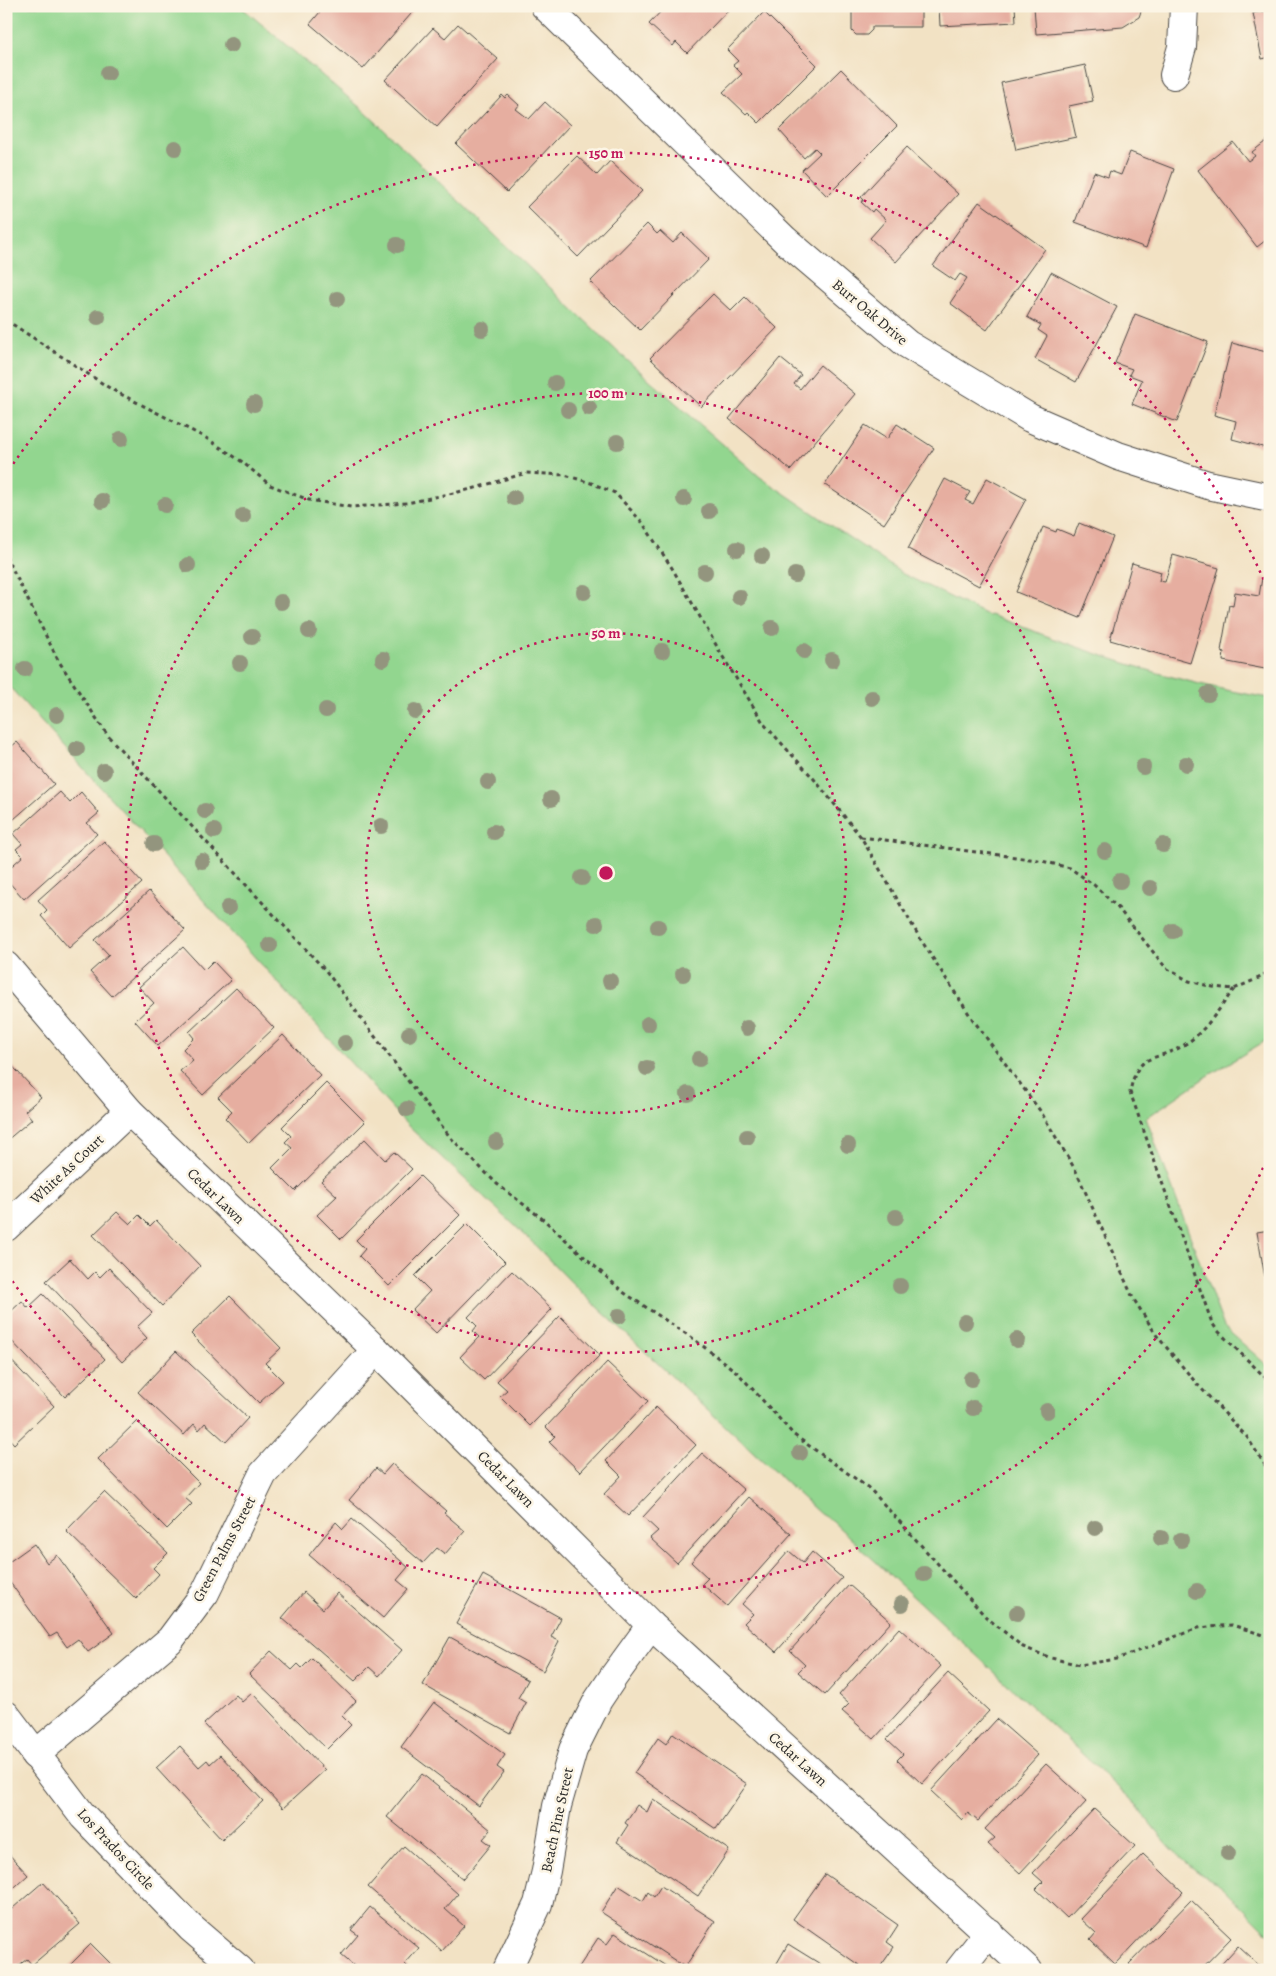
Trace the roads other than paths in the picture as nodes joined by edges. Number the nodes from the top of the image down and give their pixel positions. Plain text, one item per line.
1 (545, 6) edge
2 (1184, 6) edge
3 (1174, 75) dead end
4 (1270, 498) edge
5 (6, 966) edge
6 (129, 1111) junction
7 (6, 1227) edge
8 (376, 1350) junction
9 (652, 1625) junction
10 (6, 1715) edge
11 (35, 1755) junction
12 (989, 1932) junction
13 (240, 1970) edge
14 (506, 1970) edge
15 (958, 1970) edge
16 (1028, 1970) edge

1 - 4 street, Burr Oak Drive
2 - 3 street
5 - 6 street, Cedar Lawn
6 - 7 street, White As Court
6 - 8 street, Cedar Lawn
8 - 9 street, Cedar Lawn
8 - 11 street, Green Palms Street
9 - 12 street, Cedar Lawn
9 - 14 street, Beach Pine Street
10 - 11 street, Los Prados Circle
11 - 13 street, Los Prados Circle
12 - 15 street
12 - 16 street, Cedar Lawn

